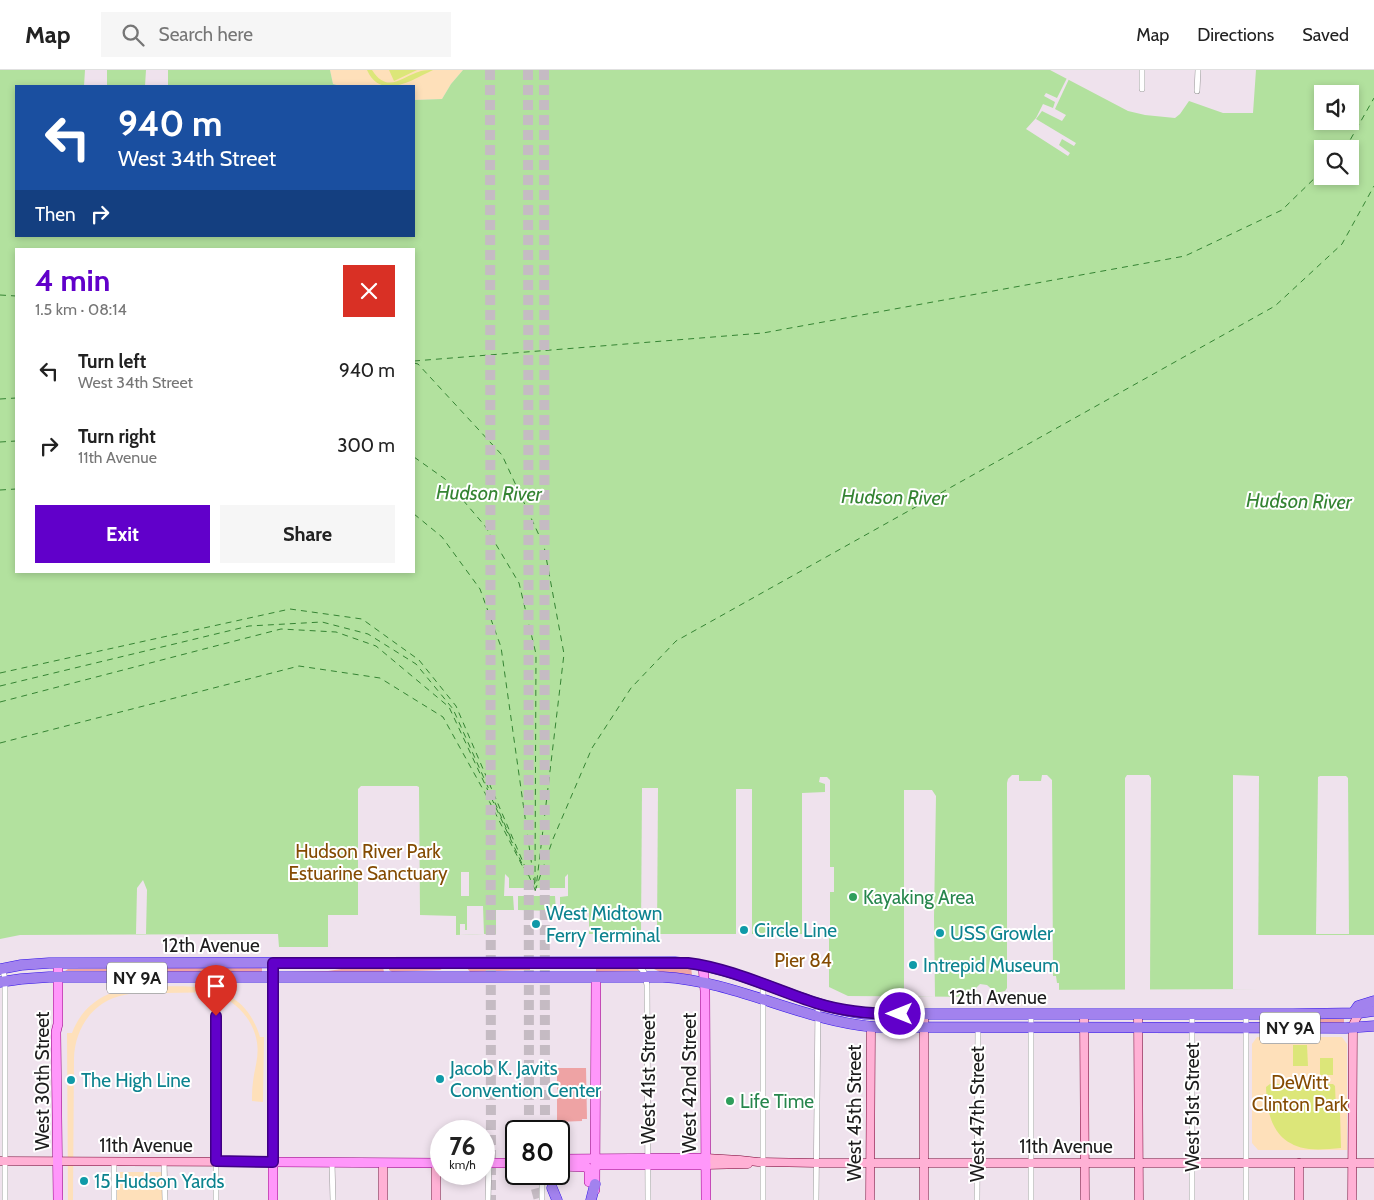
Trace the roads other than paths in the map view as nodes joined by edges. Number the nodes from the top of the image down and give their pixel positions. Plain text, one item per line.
1 (1142, 70) edge
2 (1198, 70) edge
3 (1142, 90) dead end
4 (1198, 91) dead end
5 (450, 962) junction
6 (636, 962) junction
7 (58, 963) junction
8 (273, 963) junction
9 (385, 963) junction
10 (703, 966) junction
11 (1, 969) edge
12 (216, 977) junction
13 (273, 977) junction
14 (391, 977) junction
15 (443, 977) junction
16 (596, 977) junction
17 (646, 977) junction
18 (58, 978) junction
19 (2, 982) edge
20 (704, 982) junction
21 (763, 985) junction
22 (764, 1000) junction
23 (1374, 1001) edge
24 (818, 1004) junction
25 (1374, 1011) edge
26 (1356, 1013) junction
27 (924, 1014) junction
28 (1018, 1014) junction
29 (1031, 1014) junction
30 (1084, 1014) junction
31 (1138, 1014) junction
32 (1192, 1014) junction
33 (1246, 1014) junction
34 (817, 1016) junction
35 (870, 1026) junction
36 (1374, 1026) edge
37 (978, 1027) junction
38 (1018, 1027) junction
39 (1031, 1027) junction
40 (1085, 1027) junction
41 (1354, 1027) junction
42 (924, 1028) junction
43 (1138, 1028) junction
44 (1192, 1028) junction
45 (1246, 1028) junction
46 (114, 1160) junction
47 (570, 1160) edge
48 (3, 1161) edge
49 (58, 1161) junction
50 (164, 1161) junction
51 (216, 1161) junction
52 (273, 1162) junction
53 (648, 1162) junction
54 (706, 1162) junction
55 (761, 1162) junction
56 (923, 1162) junction
57 (977, 1162) junction
58 (1085, 1162) junction
59 (1139, 1162) junction
60 (1192, 1162) junction
61 (1299, 1162) junction
62 (1374, 1162) edge
63 (332, 1163) junction
64 (383, 1163) junction
65 (430, 1163) edge
66 (816, 1163) junction
67 (870, 1163) junction
68 (1031, 1163) junction
69 (1246, 1163) junction
70 (1352, 1163) junction
71 (593, 1164) junction
72 (570, 1166) edge
73 (595, 1184) junction
74 (437, 1185) edge
75 (487, 1185) edge
76 (542, 1185) edge
77 (552, 1188) tunnel mouth
78 (5, 1200) edge
79 (58, 1200) edge
80 (114, 1200) edge
81 (165, 1200) edge
82 (216, 1200) edge
83 (273, 1200) edge
84 (333, 1200) edge
85 (383, 1200) edge
86 (436, 1200) edge
87 (488, 1200) edge
88 (542, 1200) edge
89 (555, 1200) edge
90 (590, 1200) edge
91 (596, 1200) edge
92 (648, 1200) edge
93 (706, 1200) edge
94 (763, 1200) edge
95 (816, 1200) edge
96 (870, 1200) edge
97 (924, 1200) edge
98 (977, 1200) edge
99 (1031, 1200) edge
100 (1085, 1200) edge
101 (1139, 1200) edge
102 (1192, 1200) edge
103 (1246, 1200) edge
104 (1299, 1200) edge
105 (1352, 1200) edge

1 - 3 street
2 - 4 street
5 - 6 highway, 12th Avenue / NY 9A
5 - 9 highway, 12th Avenue / NY 9A
5 - 15 highway
6 - 10 highway, 12th Avenue / NY 9A
6 - 17 street
7 - 8 highway, 12th Avenue / NY 9A
7 - 11 highway, 12th Avenue / NY 9A
7 - 18 main road, West 30th Street
8 - 9 highway, 12th Avenue / NY 9A
8 - 13 main road
9 - 14 highway
10 - 20 main road, West 42nd Street
10 - 21 highway, 12th Avenue / NY 9A
11 - 19 street
12 - 13 highway, 12th Avenue / NY 9A
12 - 18 highway, 12th Avenue / NY 9A
12 - 51 street
13 - 14 highway, 12th Avenue / NY 9A
13 - 52 main road
14 - 15 highway, 12th Avenue / NY 9A
15 - 16 highway, 12th Avenue / NY 9A
16 - 17 highway, 12th Avenue / NY 9A
16 - 71 main road
17 - 20 highway, 12th Avenue / NY 9A
17 - 53 street, West 41st Street
18 - 19 highway, 12th Avenue / NY 9A
18 - 49 main road, West 30th Street
19 - 48 street
20 - 22 highway, 12th Avenue / NY 9A
20 - 54 main road, West 42nd Street
21 - 22 street
21 - 24 highway, 12th Avenue / NY 9A
22 - 34 highway, 12th Avenue / NY 9A
22 - 55 street
23 - 26 highway
24 - 27 highway, 12th Avenue / NY 9A
24 - 34 street
25 - 26 highway, 12th Avenue / NY 9A
26 - 33 highway, 12th Avenue / NY 9A
26 - 41 main road
27 - 28 highway, 12th Avenue / NY 9A
27 - 42 main road
28 - 29 highway, 12th Avenue / NY 9A
28 - 38 highway
29 - 30 highway, 12th Avenue / NY 9A
29 - 39 street
30 - 31 highway, 12th Avenue / NY 9A
30 - 40 main road
31 - 32 highway, 12th Avenue / NY 9A
31 - 43 main road
32 - 33 highway, 12th Avenue / NY 9A
32 - 44 street, West 51st Street
33 - 45 street
34 - 35 highway, 12th Avenue / NY 9A
34 - 66 street
35 - 42 highway, 12th Avenue / NY 9A
35 - 67 main road, West 45th Street
36 - 41 highway, 12th Avenue / NY 9A
37 - 38 highway, 12th Avenue / NY 9A
37 - 42 highway, 12th Avenue / NY 9A
37 - 57 street, West 47th Street
38 - 39 highway, 12th Avenue / NY 9A
39 - 40 highway, 12th Avenue / NY 9A
39 - 68 street
40 - 43 highway, 12th Avenue / NY 9A
40 - 58 main road
41 - 45 highway, 12th Avenue / NY 9A
41 - 70 main road
42 - 56 main road
43 - 44 highway, 12th Avenue / NY 9A
43 - 59 main road
44 - 45 highway, 12th Avenue / NY 9A
44 - 60 street, West 51st Street
45 - 69 street
46 - 49 main road, 11th Avenue
46 - 50 main road, 11th Avenue
46 - 80 street
47 - 71 main road, 11th Avenue
48 - 49 main road, 11th Avenue
48 - 78 street
49 - 79 main road, West 30th Street
50 - 51 main road, 11th Avenue
50 - 81 street
51 - 52 main road, 11th Avenue
51 - 82 street
52 - 63 main road, 11th Avenue
52 - 83 main road
53 - 54 main road, 11th Avenue
53 - 71 main road, 11th Avenue
53 - 92 street, West 41st Street
54 - 55 main road, 11th Avenue
54 - 93 main road, West 42nd Street
55 - 66 main road, 11th Avenue
55 - 94 street
56 - 57 main road, 11th Avenue
56 - 67 main road, 11th Avenue
56 - 97 main road
57 - 68 main road, 11th Avenue
57 - 98 street, West 47th Street
58 - 59 main road, 11th Avenue
58 - 68 main road, 11th Avenue
58 - 100 main road
59 - 60 main road, 11th Avenue
59 - 101 main road
60 - 69 main road, 11th Avenue
60 - 102 street, West 51st Street
61 - 69 main road, 11th Avenue
61 - 70 main road, 11th Avenue
61 - 104 main road
62 - 70 main road, 11th Avenue
63 - 64 main road, 11th Avenue
63 - 84 street
64 - 65 main road, 11th Avenue
64 - 85 main road
66 - 67 main road, 11th Avenue
66 - 95 street
67 - 96 main road, West 45th Street
68 - 99 street
69 - 103 street
70 - 105 main road
71 - 72 main road, 11th Avenue
71 - 73 main road
71 - 90 main road
73 - 90 highway
73 - 91 main road
74 - 86 main road
75 - 87 street
76 - 88 street
77 - 89 highway

